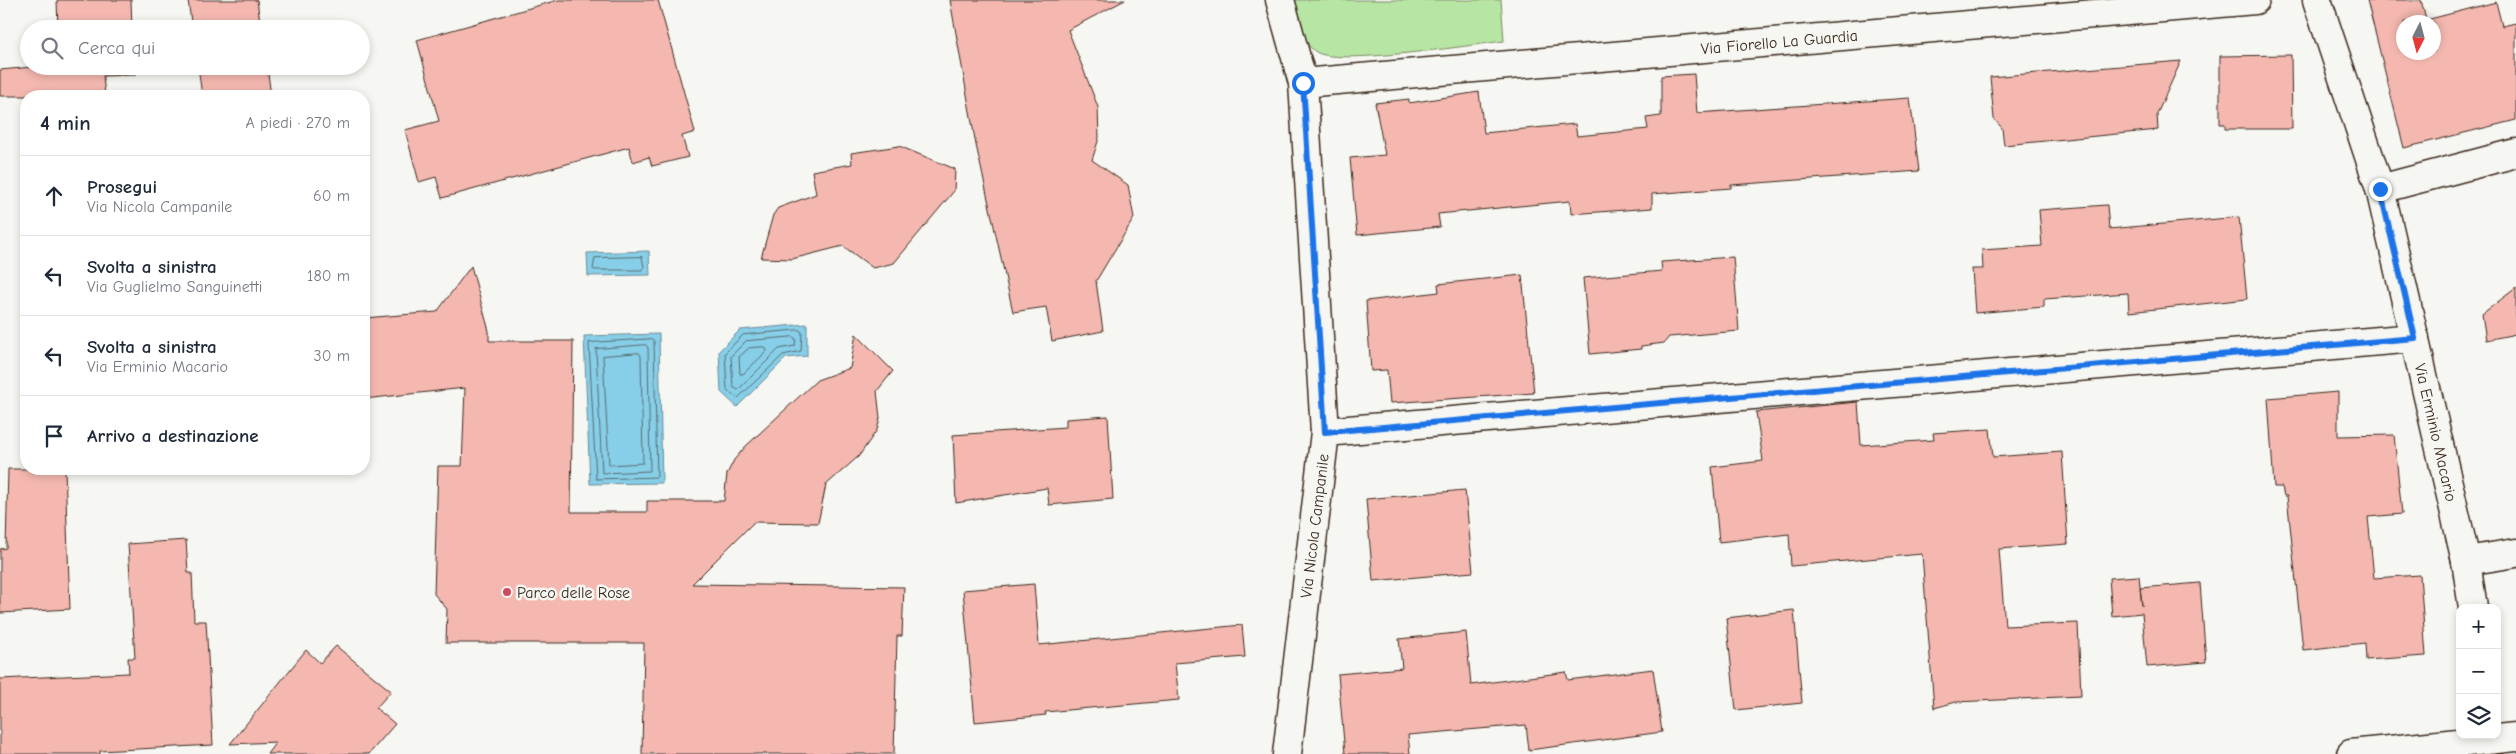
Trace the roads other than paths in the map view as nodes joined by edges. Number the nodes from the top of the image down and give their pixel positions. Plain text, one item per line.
1 (1280, 0) edge
2 (2254, 0) edge
3 (2317, 0) edge
4 (1303, 83) junction
5 (2516, 153) edge
6 (2380, 189) junction
7 (2415, 338) junction
8 (1325, 432) junction
9 (2516, 553) edge
10 (2466, 561) junction
11 (2472, 604) edge
12 (2516, 737) edge
13 (2501, 738) edge
14 (2478, 739) edge
15 (1287, 754) edge
16 (2351, 754) edge

1 - 4 street, Via Nicola Campanile
2 - 4 street, Via Fiorello La Guardia
3 - 6 street, Via Erminio Macario
4 - 8 street, Via Nicola Campanile
5 - 6 street
6 - 7 street, Via Erminio Macario
7 - 8 street
7 - 10 street, Via Erminio Macario
8 - 15 street, Via Nicola Campanile
9 - 10 street
10 - 11 street, Via Erminio Macario
12 - 13 street
14 - 16 street

